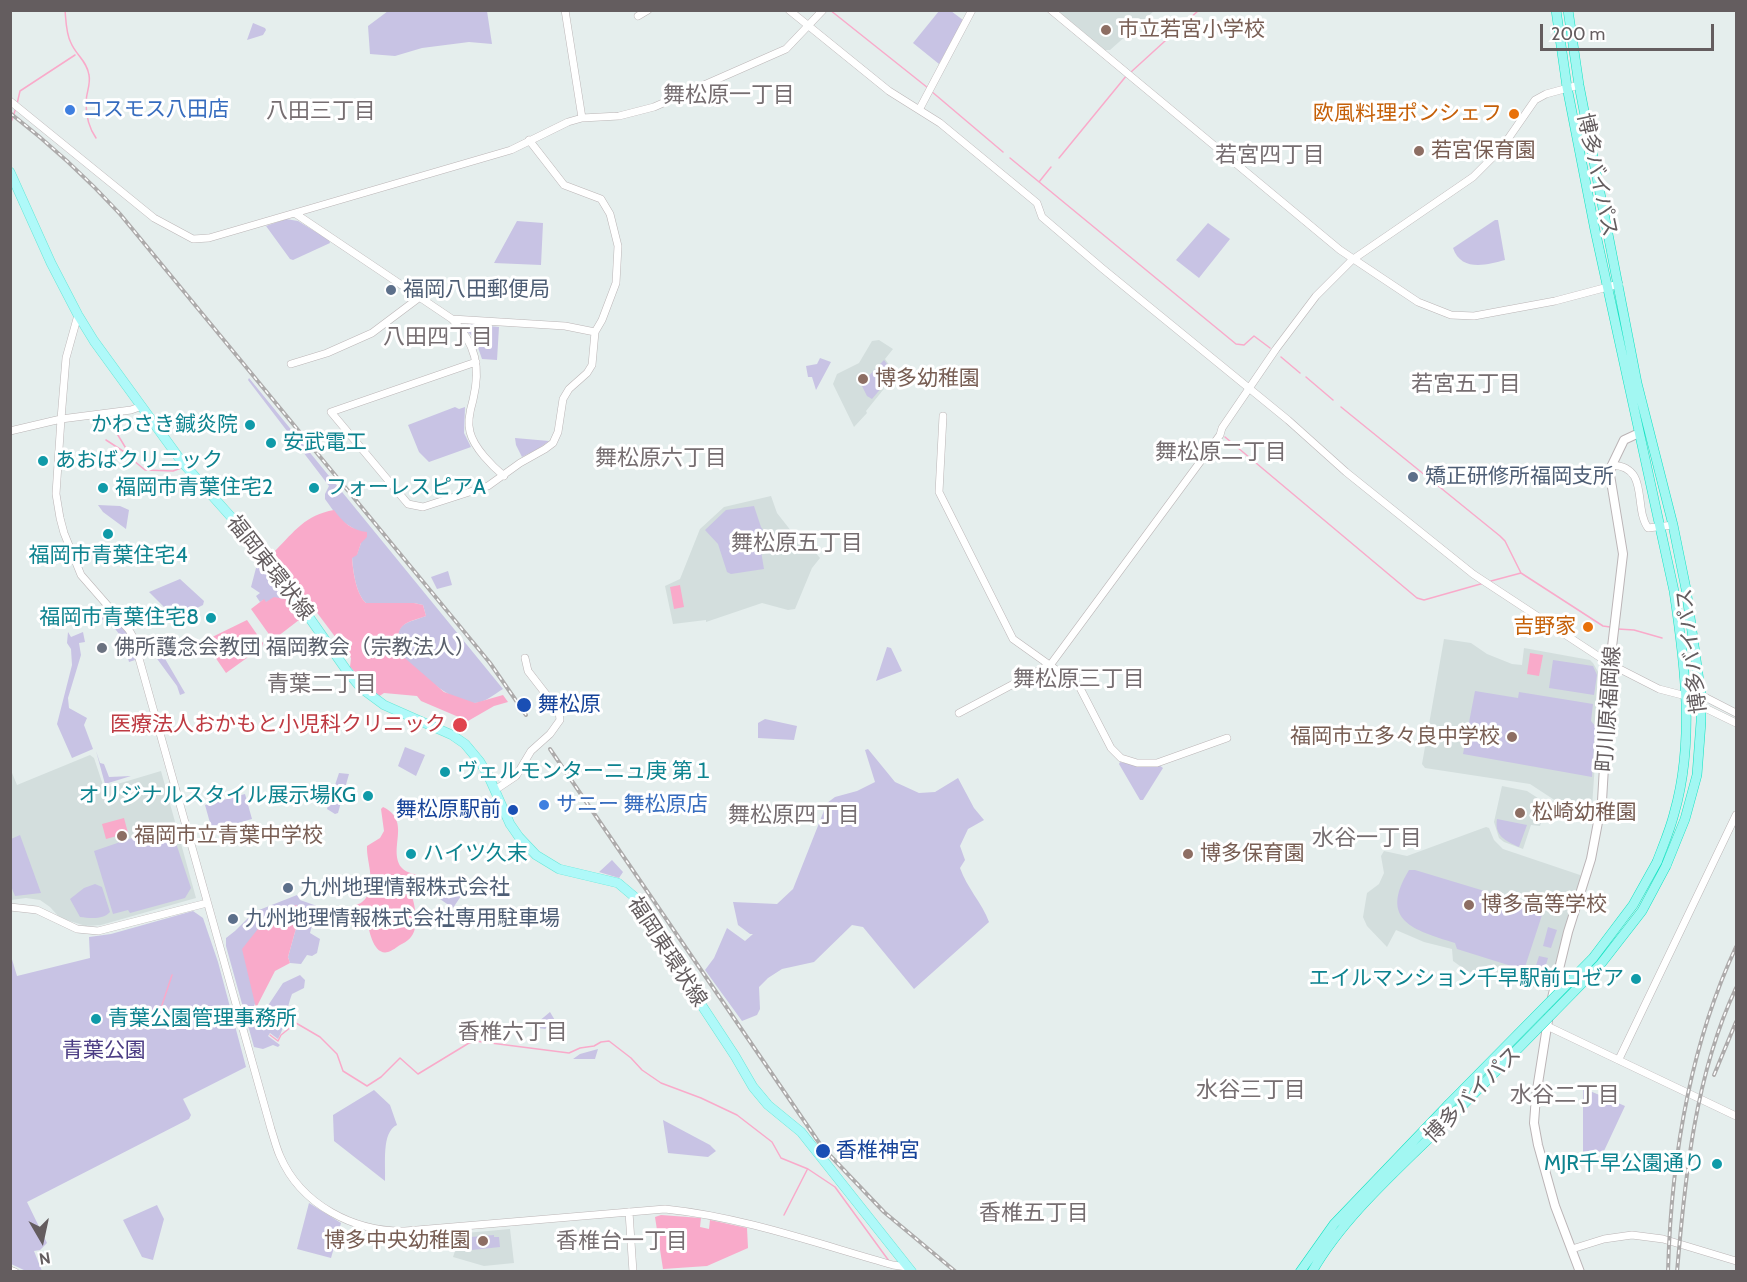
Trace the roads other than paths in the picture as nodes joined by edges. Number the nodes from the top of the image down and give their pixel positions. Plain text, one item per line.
1 (565, 10) edge
2 (648, 10) edge
3 (789, 10) edge
4 (823, 10) edge
5 (972, 10) edge
6 (1051, 10) edge
7 (1556, 10) edge
8 (1568, 10) edge
9 (638, 16) dead end
10 (809, 27) junction
11 (1579, 85) junction
12 (1568, 87) junction
13 (10, 101) edge
14 (919, 110) junction
15 (582, 118) junction
16 (529, 140) junction
17 (10, 172) edge
18 (296, 214) junction
19 (1352, 260) junction
20 (1619, 284) junction
21 (1607, 287) junction
22 (420, 297) junction
23 (78, 315) junction
24 (452, 319) junction
25 (595, 332) junction
26 (476, 362) junction
27 (291, 364) dead end
28 (1248, 389) junction
29 (142, 406) junction
30 (943, 416) dead end
31 (61, 419) junction
32 (10, 431) edge
33 (1639, 433) junction
34 (1612, 465) junction
35 (504, 476) junction
36 (1673, 525) junction
37 (1661, 528) junction
38 (525, 657) dead end
39 (1051, 664) junction
40 (1610, 664) junction
41 (1701, 695) junction
42 (1686, 696) junction
43 (1701, 706) junction
44 (958, 712) dead end
45 (1737, 713) edge
46 (1737, 723) edge
47 (1227, 738) dead end
48 (495, 790) junction
49 (1737, 815) edge
50 (1662, 864) junction
51 (207, 903) junction
52 (10, 907) edge
53 (1547, 1026) junction
54 (1619, 1059) junction
55 (1737, 1116) edge
56 (628, 1212) junction
57 (1572, 1249) junction
58 (1737, 1261) edge
59 (909, 1269) edge
60 (10, 1270) edge
61 (15, 1272) edge
62 (633, 1272) edge
63 (1300, 1272) edge
64 (1312, 1272) edge
65 (1580, 1272) edge

1 - 15 street
2 - 9 street
3 - 10 street
4 - 10 street
5 - 14 street
6 - 19 street
7 - 12 highway, 博多バイパス
8 - 11 highway, 博多バイパス
10 - 14 street
10 - 15 street
11 - 12 street
11 - 20 highway, 博多バイパス
12 - 19 street
12 - 21 highway, 博多バイパス
13 - 18 street
14 - 28 street
15 - 16 street
16 - 18 street
16 - 25 street
17 - 23 main road, 福岡東環状線
18 - 22 street
19 - 21 street
19 - 28 street
20 - 21 street
20 - 36 highway, 博多バイパス
21 - 33 highway, 博多バイパス
22 - 24 street
22 - 27 street
23 - 29 main road, 福岡東環状線
23 - 31 street
24 - 25 street
24 - 26 street
25 - 35 street
26 - 35 street
26 - 35 street
28 - 39 street
28 - 40 street
29 - 31 street
29 - 48 main road, 福岡東環状線
30 - 39 street
31 - 32 street
31 - 51 street
33 - 34 main road, 町川原福岡線
33 - 37 highway, 博多バイパス
34 - 37 street
34 - 40 main road, 町川原福岡線
36 - 37 street
36 - 41 highway, 博多バイパス
37 - 42 highway, 博多バイパス
38 - 48 street
39 - 44 street
39 - 47 street
40 - 42 street
40 - 53 main road, 町川原福岡線
41 - 42 street
41 - 43 highway, 博多バイパス
41 - 45 street
42 - 43 street
42 - 50 highway, 博多バイパス
43 - 46 street
43 - 50 highway, 博多バイパス
48 - 59 main road, 福岡東環状線
49 - 54 street
50 - 63 highway, 博多バイパス, bridge
50 - 64 highway, 博多バイパス, bridge
51 - 52 street
51 - 56 street
53 - 54 street
53 - 57 main road, 町川原福岡線
54 - 55 street
56 - 59 street
56 - 62 street
57 - 58 street
57 - 65 main road, 町川原福岡線
60 - 61 street

